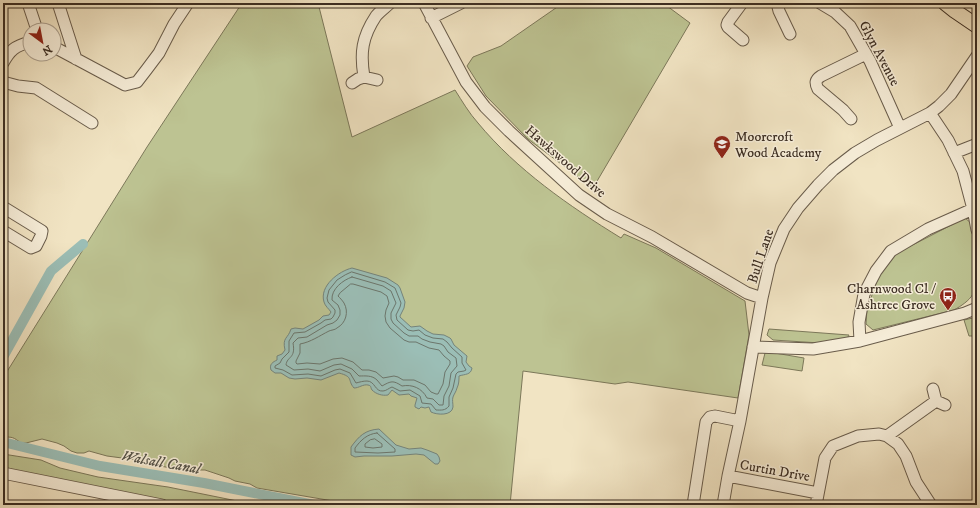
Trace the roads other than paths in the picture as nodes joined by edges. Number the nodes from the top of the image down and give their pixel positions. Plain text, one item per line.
1 (28, 3) edge
2 (58, 3) edge
3 (188, 3) edge
4 (390, 3) edge
5 (424, 3) edge
6 (461, 3) edge
7 (742, 3) edge
8 (777, 3) edge
9 (820, 3) edge
10 (945, 3) edge
11 (953, 3) edge
12 (977, 15) edge
13 (432, 18) junction
14 (34, 22) edge
15 (977, 26) edge
16 (790, 34) dead end
17 (743, 40) dead end
18 (22, 45) edge
19 (62, 51) edge
20 (866, 54) junction
21 (977, 56) edge
22 (76, 59) junction
23 (4, 61) edge
24 (364, 77) junction
25 (377, 80) dead end
26 (3, 82) edge
27 (352, 83) dead end
28 (930, 113) junction
29 (851, 119) dead end
30 (92, 123) dead end
31 (900, 128) junction
32 (977, 144) edge
33 (954, 153) junction
34 (3, 207) edge
35 (973, 209) junction
36 (977, 230) edge
37 (3, 231) edge
38 (762, 298) junction
39 (977, 308) edge
40 (860, 341) junction
41 (753, 347) junction
42 (933, 389) dead end
43 (740, 421) junction
44 (887, 436) junction
45 (3, 473) edge
46 (728, 476) junction
47 (818, 493) junction
48 (162, 505) edge
49 (693, 505) edge
50 (723, 505) edge
51 (816, 505) edge
52 (930, 505) edge

1 - 14 street
2 - 22 street
3 - 22 street
4 - 24 street
5 - 13 street, Hawkswood Drive
6 - 13 street
7 - 17 street
8 - 16 street
9 - 20 street, Glyn Avenue
10 - 15 main road
11 - 12 main road
13 - 38 street, Hawkswood Drive
18 - 23 street
19 - 22 street
20 - 29 street
20 - 31 street, Glyn Avenue
21 - 28 street, Bull Lane
24 - 25 street
24 - 27 street
26 - 30 street
28 - 31 street, Bull Lane
28 - 33 street
31 - 38 street, Bull Lane
32 - 33 street
33 - 35 street
34 - 37 street
35 - 36 street
35 - 40 street
38 - 41 street, Bull Lane
39 - 40 street
40 - 41 street
41 - 43 street, Bull Lane
42 - 44 street
43 - 46 street, Bull Lane
43 - 49 street
44 - 47 street, Curtin Drive
44 - 52 street
45 - 48 street
46 - 47 street, Curtin Drive
46 - 50 street, Bull Lane
47 - 51 street, Curtin Drive

